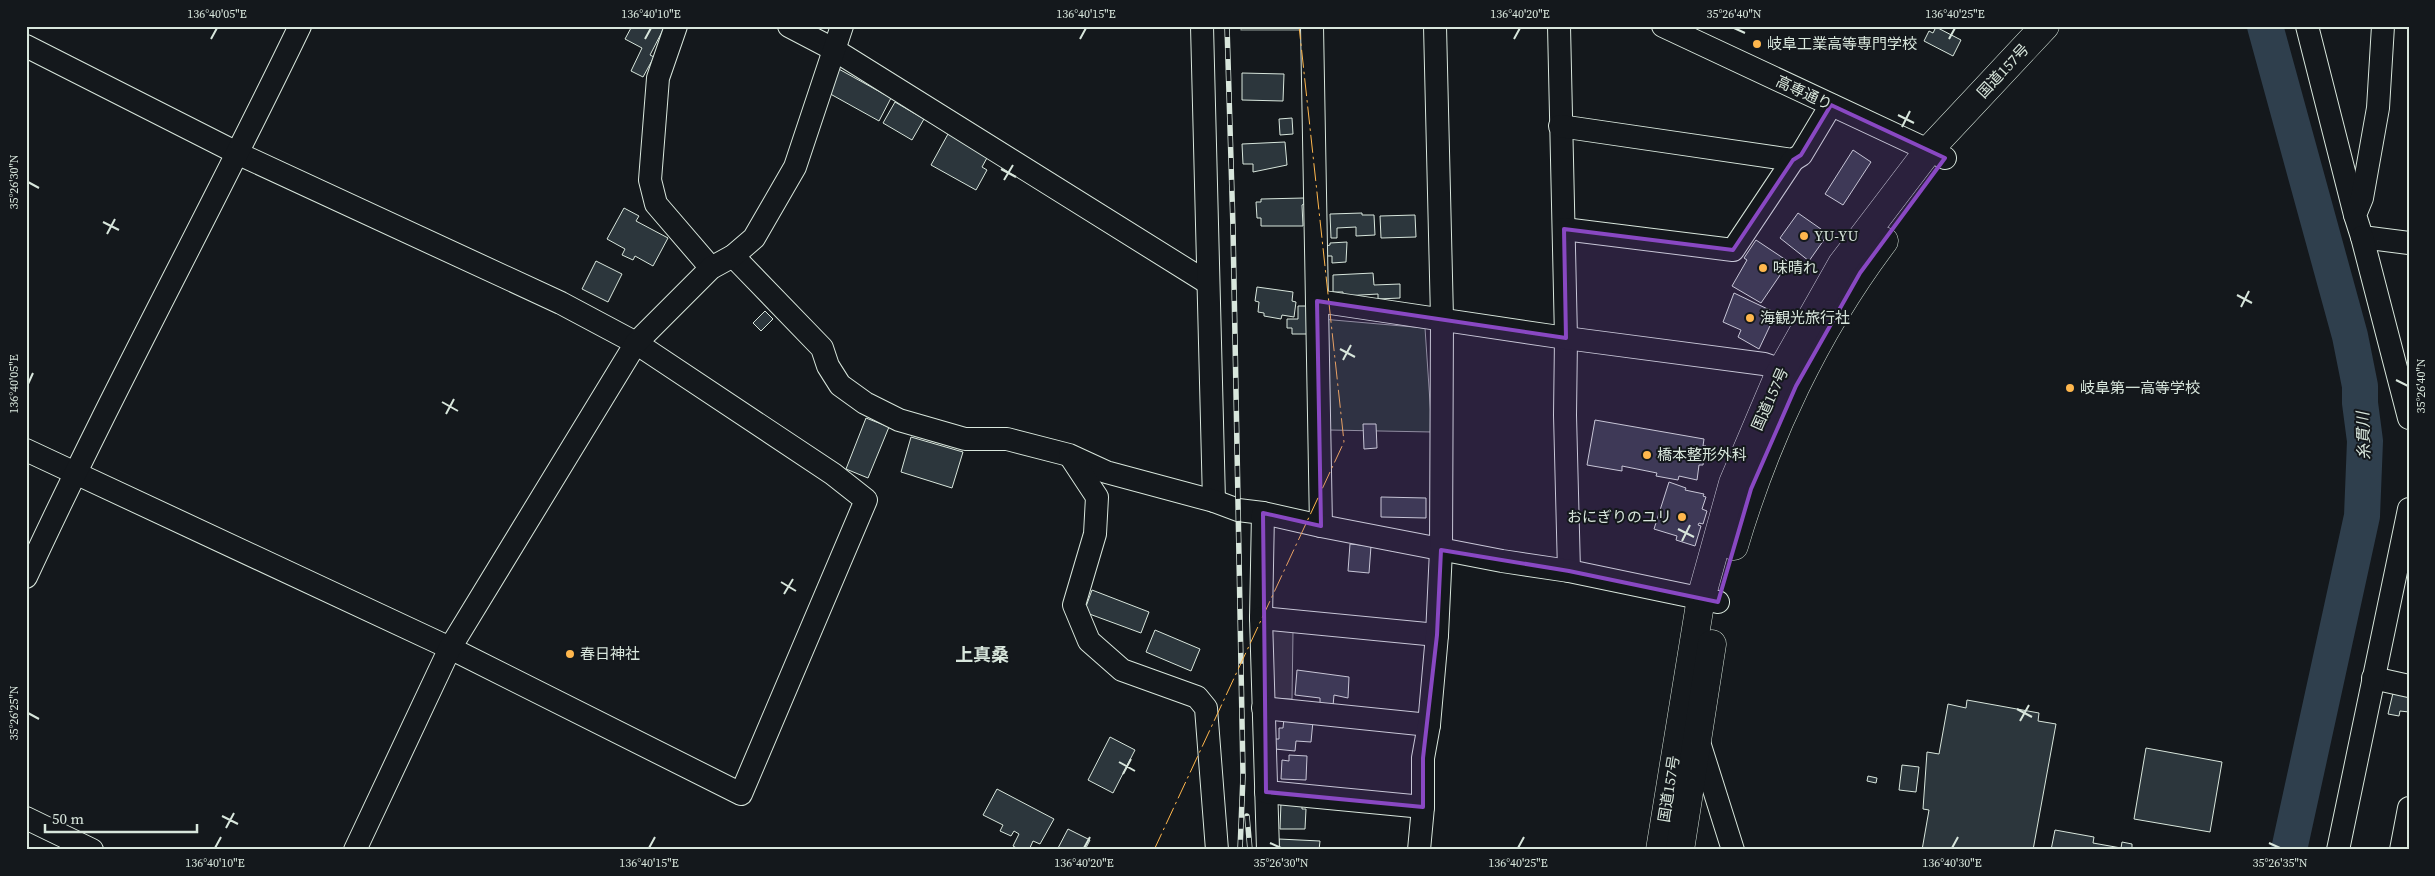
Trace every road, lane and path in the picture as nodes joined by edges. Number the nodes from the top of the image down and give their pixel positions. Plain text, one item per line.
1 (300, 26) edge
2 (676, 26) edge
3 (789, 26) edge
4 (842, 26) edge
5 (1202, 26) edge
6 (1312, 26) edge
7 (1435, 26) edge
8 (1559, 26) edge
9 (1663, 26) edge
10 (2045, 26) edge
11 (2066, 26) edge
12 (2307, 26) edge
13 (2383, 26) edge
14 (26, 46) edge
15 (833, 49) junction
16 (1831, 105) junction
17 (1560, 126) junction
18 (239, 154) junction
19 (1937, 155) junction
20 (1793, 160) junction
21 (2354, 215) junction
22 (1564, 229) junction
23 (2362, 237) junction
24 (2409, 243) edge
25 (733, 256) junction
26 (711, 268) junction
27 (1208, 283) junction
28 (1317, 301) junction
29 (1442, 318) junction
30 (1566, 338) junction
31 (636, 344) junction
32 (1782, 370) junction
33 (2409, 418) edge
34 (26, 450) edge
35 (1069, 455) junction
36 (74, 474) junction
37 (1214, 501) junction
38 (2409, 509) edge
39 (1263, 513) junction
40 (1320, 526) junction
41 (1441, 550) junction
42 (1569, 571) junction
43 (26, 577) edge
44 (1709, 600) junction
45 (1261, 618) junction
46 (1437, 635) junction
47 (450, 648) junction
48 (2373, 678) junction
49 (2409, 686) edge
50 (1263, 708) junction
51 (1429, 725) junction
52 (1698, 739) junction
53 (1266, 792) junction
54 (1424, 807) junction
55 (2409, 808) edge
56 (26, 818) edge
57 (92, 850) edge
58 (355, 850) edge
59 (1217, 850) edge
60 (1268, 850) edge
61 (1419, 850) edge
62 (1660, 850) edge
63 (1680, 850) edge
64 (1733, 850) edge
65 (2338, 850) edge
66 (2401, 850) edge

1 - 18 street
2 - 26 street
3 - 15 street
4 - 15 street
5 - 27 street
6 - 28 street
7 - 29 street
8 - 17 street
9 - 16 street, 高専通り
10 - 19 highway, 国道157号
11 - 19 highway, 国道157号
12 - 21 street
13 - 21 street
14 - 18 street
15 - 25 street
15 - 27 street
16 - 19 street, 高専通り
16 - 20 street
17 - 20 street
17 - 22 street
18 - 31 street
18 - 36 street
19 - 32 highway, 国道157号
19 - 44 highway, 国道157号
20 - 22 street
21 - 23 street
22 - 30 street
23 - 24 street
23 - 33 street
25 - 26 street
25 - 35 street
26 - 31 street
27 - 37 street
28 - 29 street
28 - 40 street
29 - 30 street
29 - 41 street
30 - 32 street
30 - 42 street
31 - 47 street
31 - 47 street
32 - 44 highway, 国道157号
34 - 36 street
35 - 37 street
35 - 59 street
36 - 43 street
36 - 47 street
37 - 39 street
38 - 48 street
39 - 40 street
39 - 45 street
40 - 41 street
41 - 42 street
41 - 46 street
42 - 44 street
44 - 52 highway, 国道157号
44 - 62 highway, 国道157号
45 - 46 street
45 - 50 street
46 - 51 street
47 - 58 street
48 - 49 street
48 - 65 street
50 - 51 street
50 - 53 street
51 - 54 street
52 - 63 highway, 国道157号
52 - 64 street
53 - 54 street
53 - 60 street
54 - 61 street
55 - 66 street
56 - 57 street

